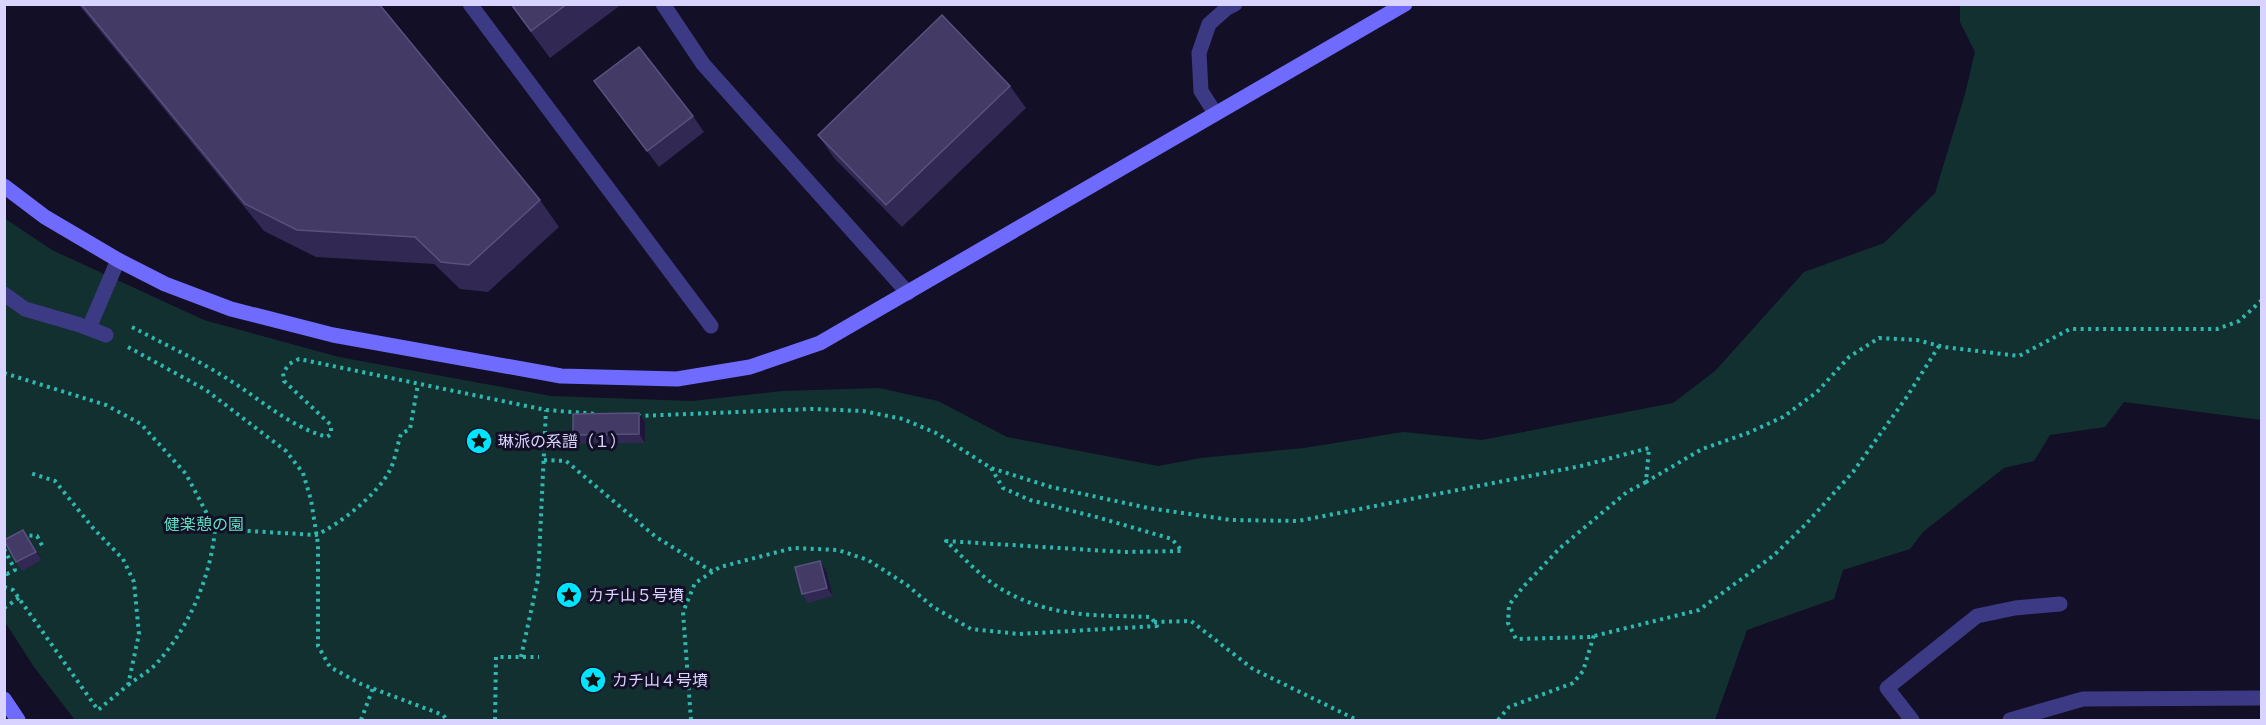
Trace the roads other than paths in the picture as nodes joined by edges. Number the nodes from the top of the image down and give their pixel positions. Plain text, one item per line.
1 (470, 4) edge
2 (663, 4) edge
3 (1235, 4) edge
4 (1405, 4) edge
5 (1215, 113) junction
6 (4, 186) edge
7 (118, 260) junction
8 (908, 293) junction
9 (4, 294) edge
10 (711, 326) dead end
11 (89, 328) junction
12 (106, 335) road end
13 (2060, 604) dead end
14 (2262, 698) edge
15 (4, 699) edge
16 (18, 720) edge
17 (1912, 720) edge
18 (2010, 720) edge

1 - 10 street
2 - 8 street
3 - 5 street
4 - 5 street
5 - 8 street
6 - 7 street
7 - 8 street
7 - 11 street
9 - 11 street
11 - 12 street
13 - 17 street
14 - 18 street
15 - 16 street

